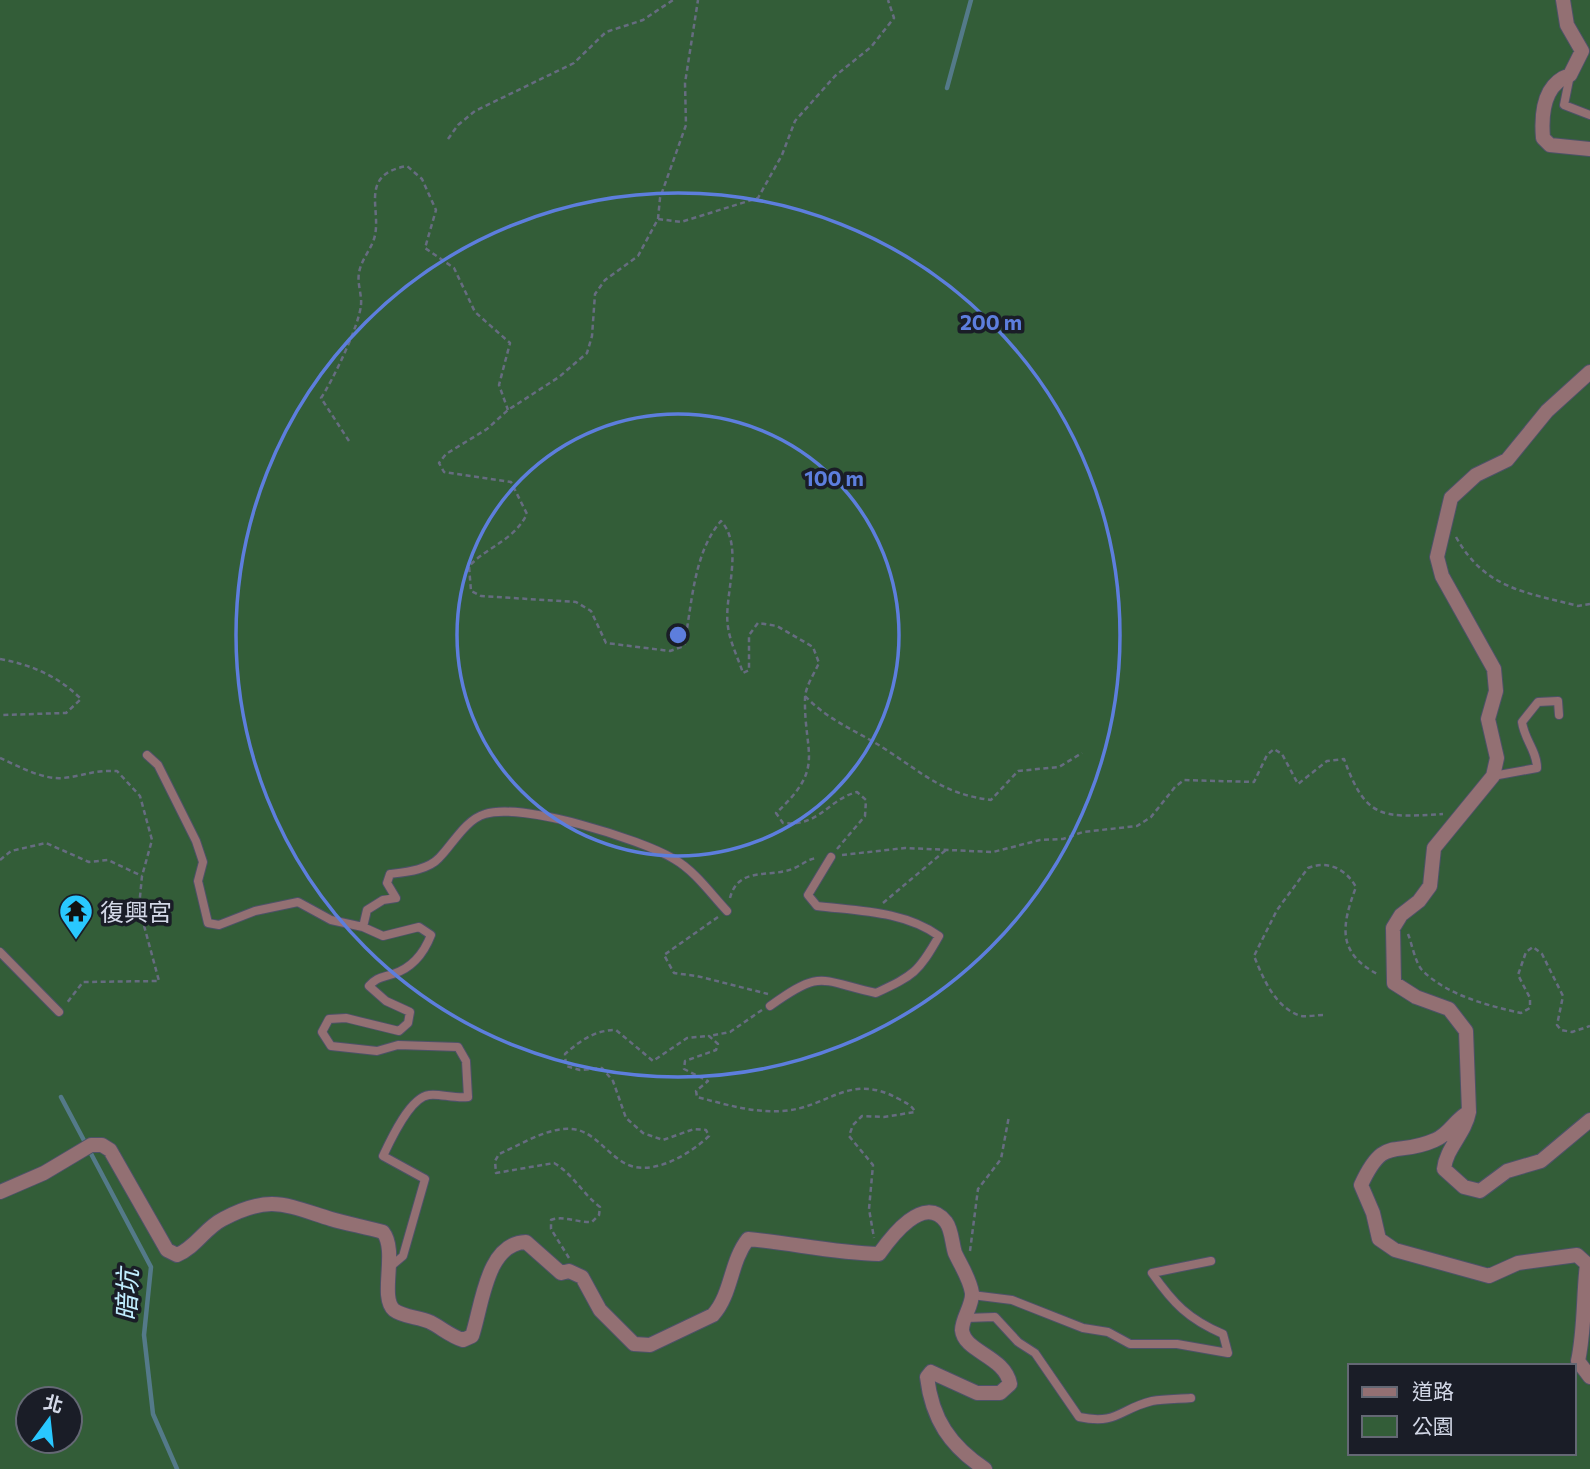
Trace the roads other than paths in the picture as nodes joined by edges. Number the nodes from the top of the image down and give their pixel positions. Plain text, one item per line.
1 (1563, 0) edge
2 (1570, 75) junction
3 (1590, 114) edge
4 (1590, 149) edge
5 (1590, 372) edge
6 (1559, 715) dead end
7 (147, 755) dead end
8 (1493, 776) junction
9 (831, 857) road end
10 (727, 911) road end
11 (363, 927) junction
12 (0, 952) edge
13 (769, 1006) road end
14 (59, 1012) road end
15 (1469, 1112) junction
16 (1590, 1120) edge
17 (0, 1192) edge
18 (1211, 1261) dead end
19 (390, 1267) junction
20 (972, 1295) junction
21 (966, 1318) junction
22 (1590, 1377) edge
23 (1191, 1398) dead end
24 (985, 1469) edge

1 - 2 street
2 - 3 lane
2 - 4 street
5 - 8 street
6 - 8 lane
7 - 11 lane
8 - 15 street
9 - 13 lane
10 - 11 lane
11 - 19 lane
12 - 14 lane
15 - 16 street
15 - 22 street
17 - 19 street
18 - 20 lane
19 - 20 street
20 - 21 street
21 - 23 lane
21 - 24 street

